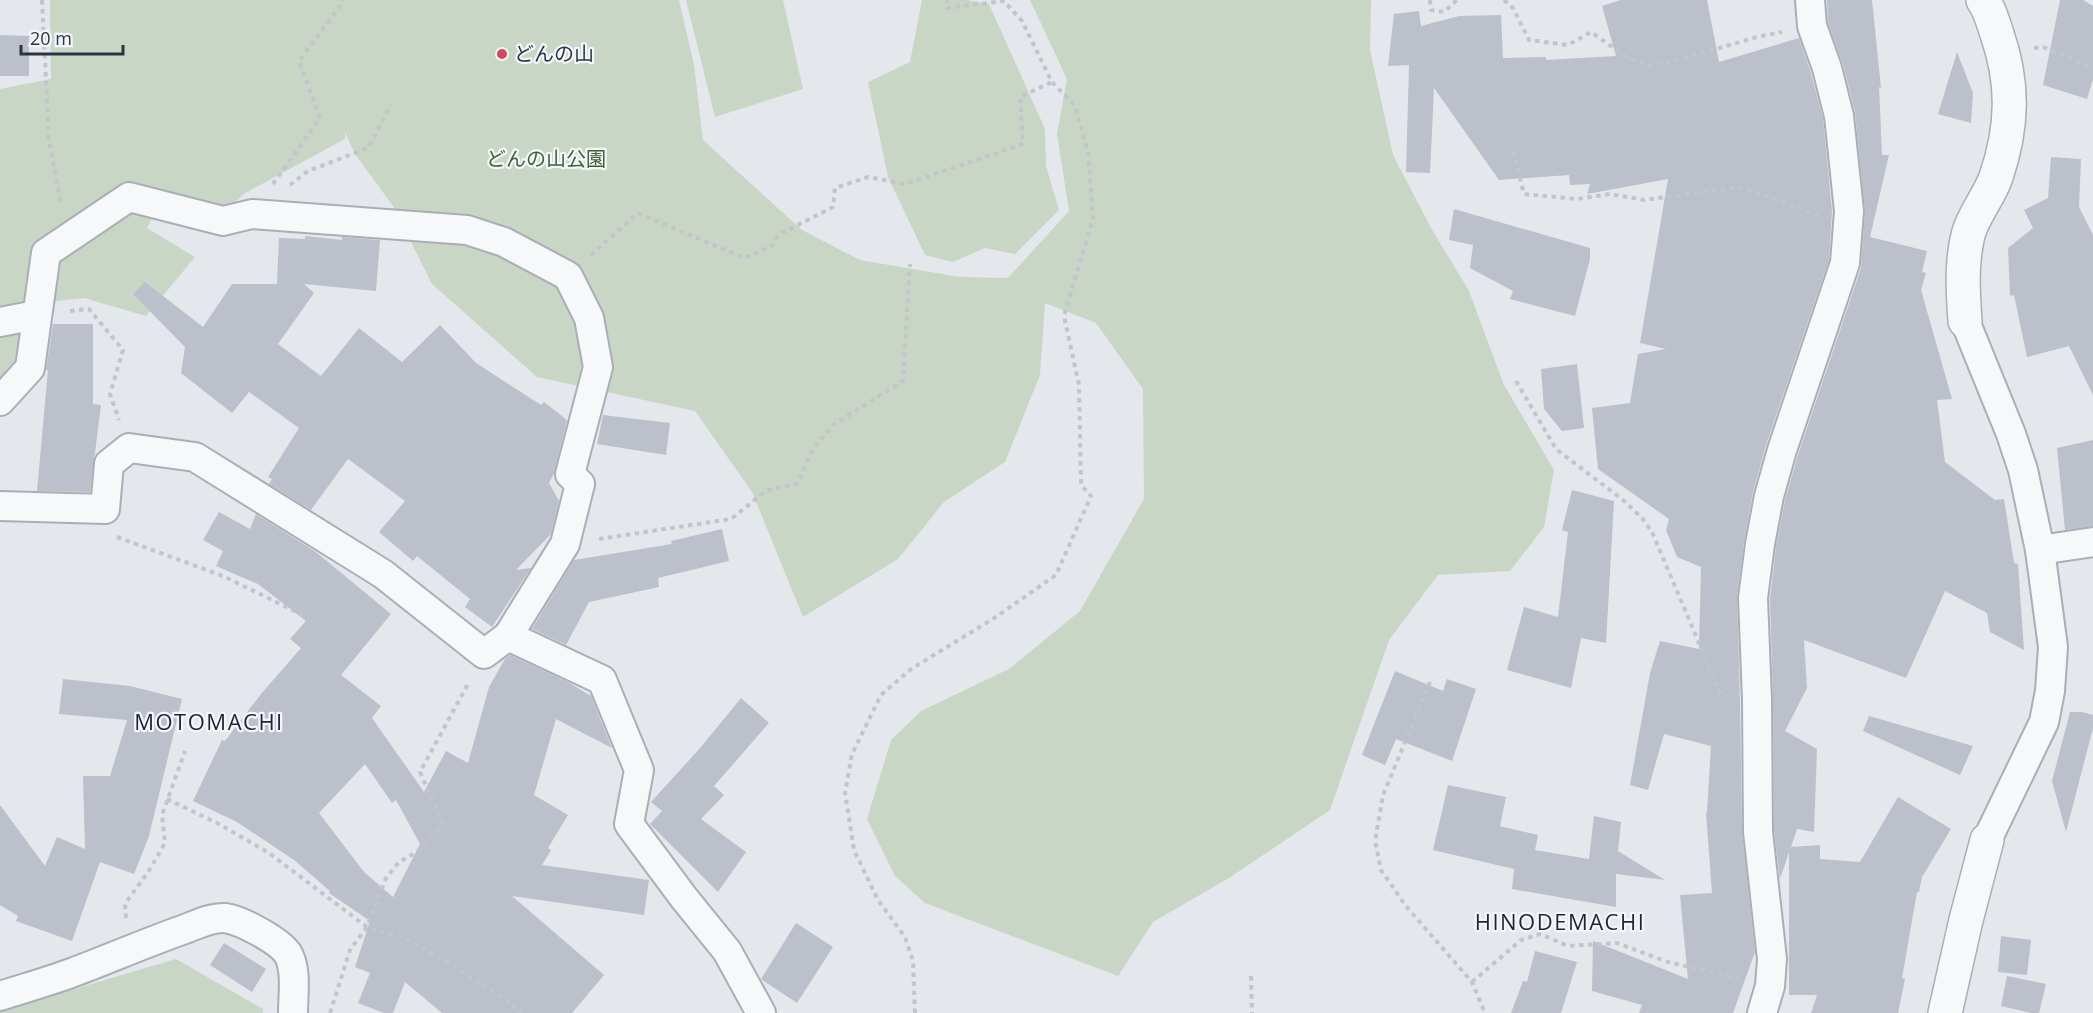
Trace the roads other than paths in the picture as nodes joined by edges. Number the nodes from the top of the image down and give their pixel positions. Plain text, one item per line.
1 (1983, 0) edge
2 (1811, 13) edge
3 (36, 315) junction
4 (1965, 321) joint
5 (0, 322) edge
6 (0, 401) edge
7 (0, 506) edge
8 (2093, 543) edge
9 (2040, 550) junction
10 (508, 636) junction
11 (1987, 840) joint
12 (0, 996) edge
13 (293, 1013) edge
14 (760, 1013) edge
15 (1762, 1013) edge
16 (1946, 1013) edge

1 - 4 street
2 - 15 street
3 - 5 street
3 - 6 street
3 - 10 street
4 - 9 street
7 - 10 street
8 - 9 street
9 - 11 street
10 - 14 street
11 - 16 street
12 - 13 street

